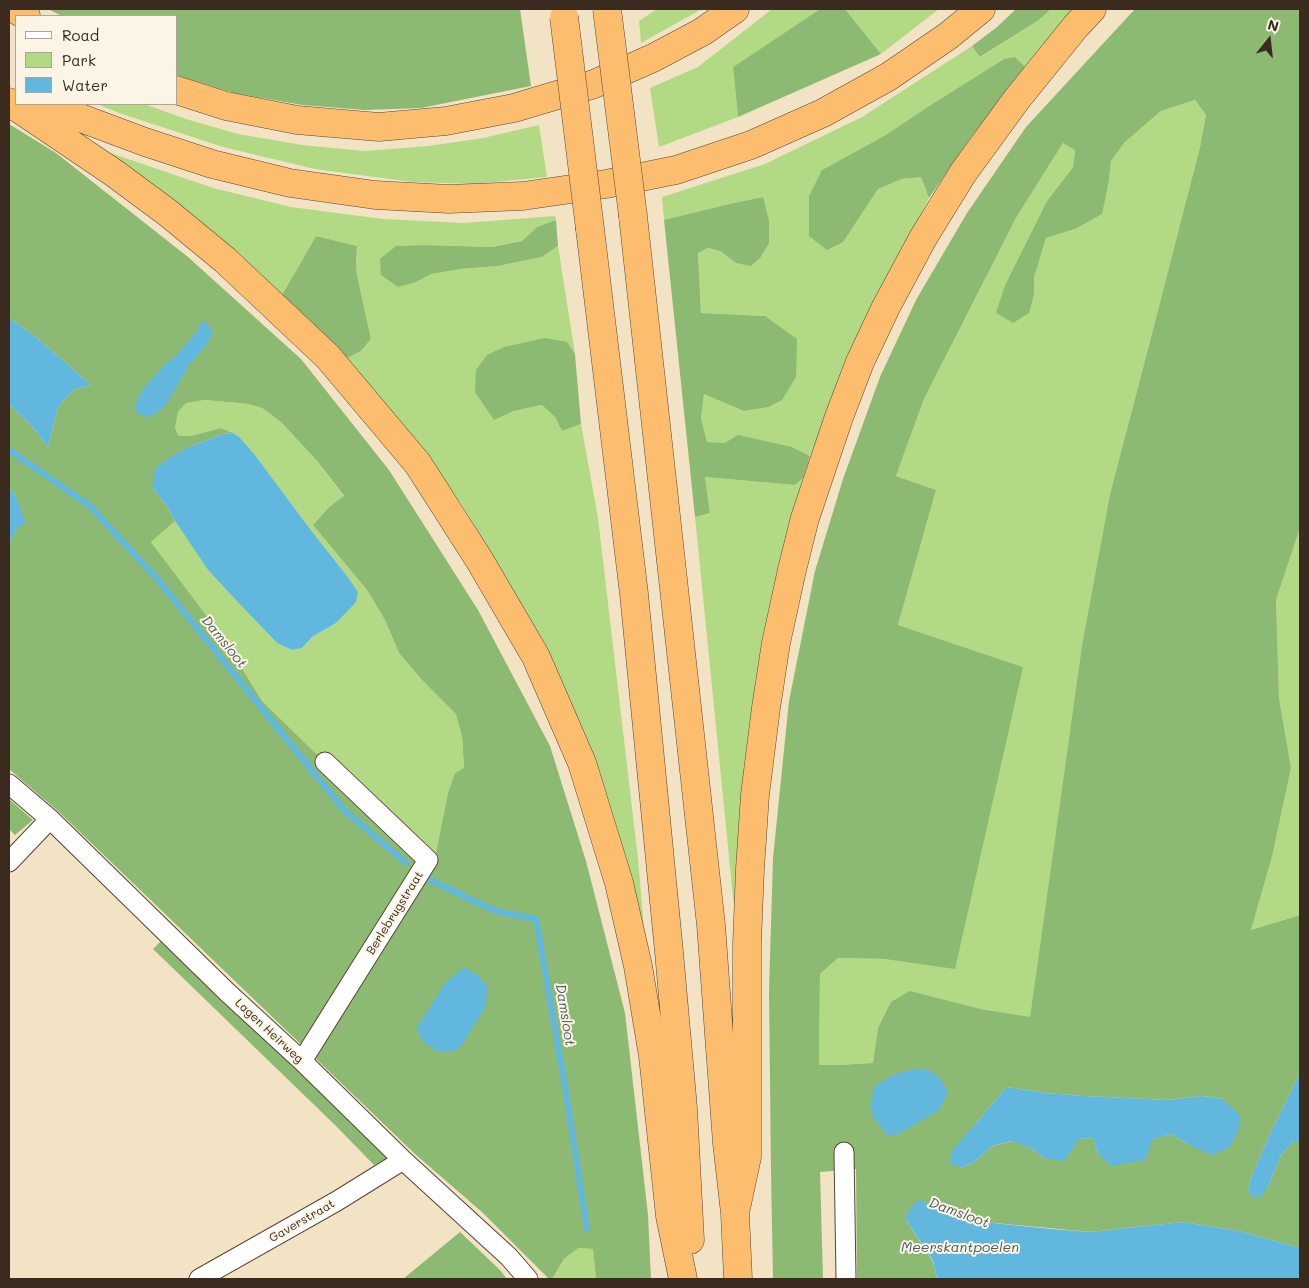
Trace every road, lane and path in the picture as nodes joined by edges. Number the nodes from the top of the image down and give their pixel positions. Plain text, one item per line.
1 (607, 9) edge
2 (735, 9) edge
3 (981, 9) edge
4 (1092, 9) edge
5 (564, 13) edge
6 (178, 91) edge
7 (9, 102) edge
8 (50, 105) edge
9 (325, 762) dead end
10 (9, 784) edge
11 (50, 819) junction
12 (9, 862) edge
13 (302, 1061) junction
14 (844, 1152) dead end
15 (403, 1160) junction
16 (735, 1213) junction
17 (199, 1279) edge
18 (528, 1279) edge
19 (683, 1279) edge
20 (692, 1279) edge
21 (738, 1279) edge
22 (846, 1279) edge

1 - 16 highway, bridge
2 - 6 highway
3 - 8 highway
4 - 16 highway
5 - 20 highway, bridge
7 - 19 highway
9 - 13 street, Berlebrugstraat
10 - 11 street, Lagen Heirweg
11 - 12 street
11 - 13 street, Lagen Heirweg
13 - 15 street, Lagen Heirweg
14 - 22 street
15 - 17 street, Gaverstraat
15 - 18 street, Lagen Heirweg
16 - 21 highway

